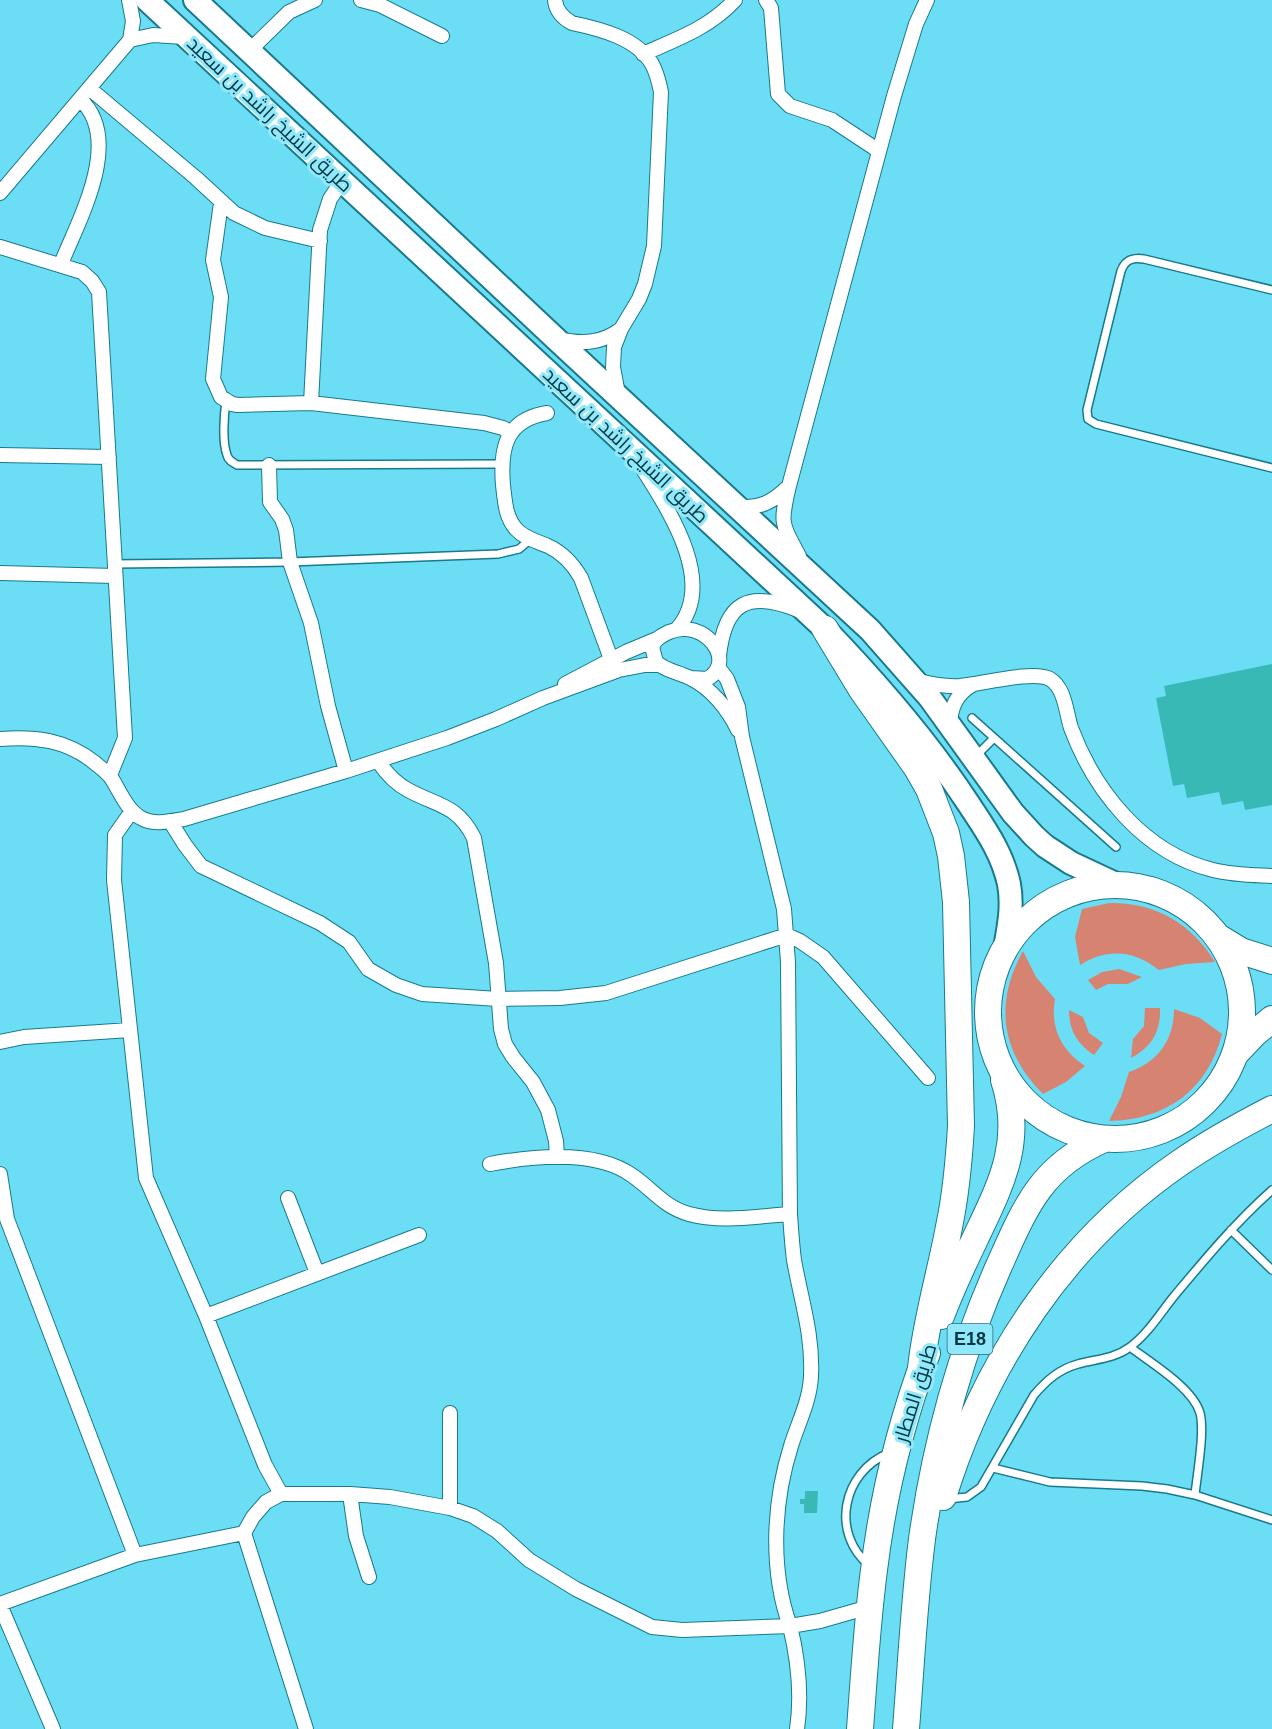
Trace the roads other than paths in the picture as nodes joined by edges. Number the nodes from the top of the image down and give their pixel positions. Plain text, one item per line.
1 (129, 0) edge
2 (147, 0) edge
3 (195, 0) edge
4 (315, 0) edge
5 (361, 0) edge
6 (555, 0) edge
7 (735, 0) edge
8 (766, 0) edge
9 (927, 0) edge
10 (442, 36) dead end
11 (188, 38) junction
12 (130, 40) junction
13 (249, 51) junction
14 (643, 54) junction
15 (85, 94) junction
16 (879, 151) junction
17 (342, 181) junction
18 (0, 192) edge
19 (221, 202) junction
20 (320, 241) junction
21 (0, 247) edge
22 (61, 264) junction
23 (1272, 290) edge
24 (621, 329) junction
25 (556, 339) junction
26 (618, 397) junction
27 (226, 401) junction
28 (311, 403) junction
29 (548, 413) dead end
30 (512, 433) junction
31 (630, 449) junction
32 (0, 455) edge
33 (109, 458) junction
34 (501, 464) junction
35 (269, 465) junction
36 (1272, 468) edge
37 (789, 486) junction
38 (735, 505) junction
39 (531, 539) junction
40 (290, 562) junction
41 (115, 570) junction
42 (806, 571) junction
43 (0, 573) edge
44 (816, 621) junction
45 (676, 629) junction
46 (657, 639) junction
47 (611, 659) junction
48 (718, 664) junction
49 (659, 665) junction
50 (691, 678) junction
51 (914, 680) junction
52 (974, 684) junction
53 (543, 698) junction
54 (972, 718) dead end
55 (950, 726) junction
56 (742, 737) junction
57 (994, 738) junction
58 (0, 739) edge
59 (974, 759) junction
60 (378, 761) junction
61 (346, 771) junction
62 (110, 775) junction
63 (132, 811) junction
64 (170, 821) junction
65 (1116, 847) dead end
66 (1272, 876) edge
67 (1118, 885) junction
68 (787, 935) junction
69 (1217, 936) junction
70 (1005, 948) junction
71 (1272, 961) edge
72 (498, 999) junction
73 (1272, 1019) edge
74 (130, 1030) junction
75 (0, 1042) edge
76 (1236, 1053) junction
77 (1002, 1071) junction
78 (928, 1078) dead end
79 (1272, 1109) edge
80 (1104, 1139) junction
81 (557, 1157) junction
82 (490, 1164) dead end
83 (0, 1174) edge
84 (1272, 1190) edge
85 (288, 1198) dead end
86 (790, 1214) junction
87 (1231, 1230) junction
88 (419, 1235) dead end
89 (1272, 1270) edge
90 (318, 1274) junction
91 (206, 1316) junction
92 (1130, 1347) junction
93 (921, 1368) junction
94 (450, 1413) dead end
95 (897, 1451) junction
96 (993, 1468) junction
97 (281, 1494) junction
98 (350, 1494) junction
99 (1195, 1496) junction
100 (942, 1498) junction
101 (450, 1508) junction
102 (1272, 1520) edge
103 (244, 1533) junction
104 (135, 1555) junction
105 (874, 1569) junction
106 (369, 1577) dead end
107 (918, 1581) junction
108 (0, 1604) edge
109 (870, 1607) junction
110 (790, 1626) junction
111 (53, 1729) edge
112 (306, 1729) edge
113 (796, 1729) edge
114 (860, 1729) edge
115 (906, 1729) edge

1 - 12 street
2 - 11 main road, طريق الشيخ راشد بن سعيد
3 - 13 main road, طريق الشيخ راشد بن سعيد
4 - 13 street
5 - 10 street
6 - 14 street
7 - 14 street
8 - 16 street
9 - 16 street
11 - 12 street
11 - 17 main road, طريق الشيخ راشد بن سعيد
12 - 15 street
13 - 25 main road, طريق الشيخ راشد بن سعيد
14 - 24 street
15 - 18 street
15 - 19 street
15 - 22 street
16 - 37 street
17 - 20 street
17 - 31 main road, طريق الشيخ راشد بن سعيد
19 - 20 street
19 - 27 street
20 - 28 street
21 - 22 street
22 - 33 street
23 - 36 lane
24 - 25 street
24 - 26 street
25 - 26 main road, طريق الشيخ راشد بن سعيد
26 - 38 main road, طريق الشيخ راشد بن سعيد
27 - 28 street
27 - 35 lane
28 - 30 street
29 - 30 street
30 - 34 street
31 - 44 main road, طريق الشيخ راشد بن سعيد
31 - 45 street
32 - 33 street
33 - 41 street
34 - 35 lane
34 - 39 street
35 - 40 street
37 - 38 street
37 - 42 street
38 - 42 main road, طريق الشيخ راشد بن سعيد
39 - 40 lane
39 - 47 street
40 - 41 lane
40 - 61 street
41 - 43 street
41 - 62 street
42 - 51 main road, طريق الشيخ راشد بن سعيد
44 - 48 street
44 - 70 main road, طريق الشيخ راشد بن سعيد
44 - 93 highway
45 - 46 street
45 - 48 street
46 - 47 street
46 - 49 street
47 - 53 street
48 - 50 street
48 - 56 street
49 - 50 street
49 - 53 street
50 - 56 street
51 - 52 street
51 - 55 main road, طريق الشيخ راشد بن سعيد
52 - 55 street
52 - 66 street
53 - 60 street
54 - 57 lane
55 - 59 main road, طريق الشيخ راشد بن سعيد
56 - 68 street
57 - 59 lane
57 - 65 lane
58 - 62 street
59 - 67 main road, طريق الشيخ راشد بن سعيد
60 - 61 street
60 - 72 street
61 - 64 street
62 - 63 street
63 - 64 street
63 - 74 street
64 - 72 street
67 - 69 highway
67 - 70 highway
68 - 72 street
68 - 78 street
68 - 86 street
69 - 71 highway
69 - 76 highway
70 - 77 highway
72 - 81 street
73 - 76 highway
74 - 75 street
74 - 91 street
76 - 80 highway
77 - 80 highway
77 - 93 highway, طريق المطار / E18
79 - 100 highway
80 - 107 highway, طريق المطار / E18
81 - 82 street
81 - 86 street
83 - 104 street
84 - 87 lane
85 - 90 street
86 - 110 street
87 - 89 lane
87 - 92 lane
88 - 90 street
90 - 91 street
91 - 97 street
92 - 96 lane
92 - 99 lane
93 - 95 highway, طريق المطار / E18
94 - 101 street
95 - 105 highway, طريق المطار / E18
95 - 105 lane
96 - 99 lane
96 - 100 lane
97 - 98 street
97 - 103 street
98 - 101 street
98 - 106 street
99 - 102 lane
100 - 107 highway
101 - 110 street
103 - 104 street
103 - 112 street
104 - 108 street
105 - 109 highway, طريق المطار / E18
107 - 115 highway, طريق المطار / E18
108 - 111 street
109 - 110 street
109 - 114 highway, طريق المطار / E18
110 - 113 street

